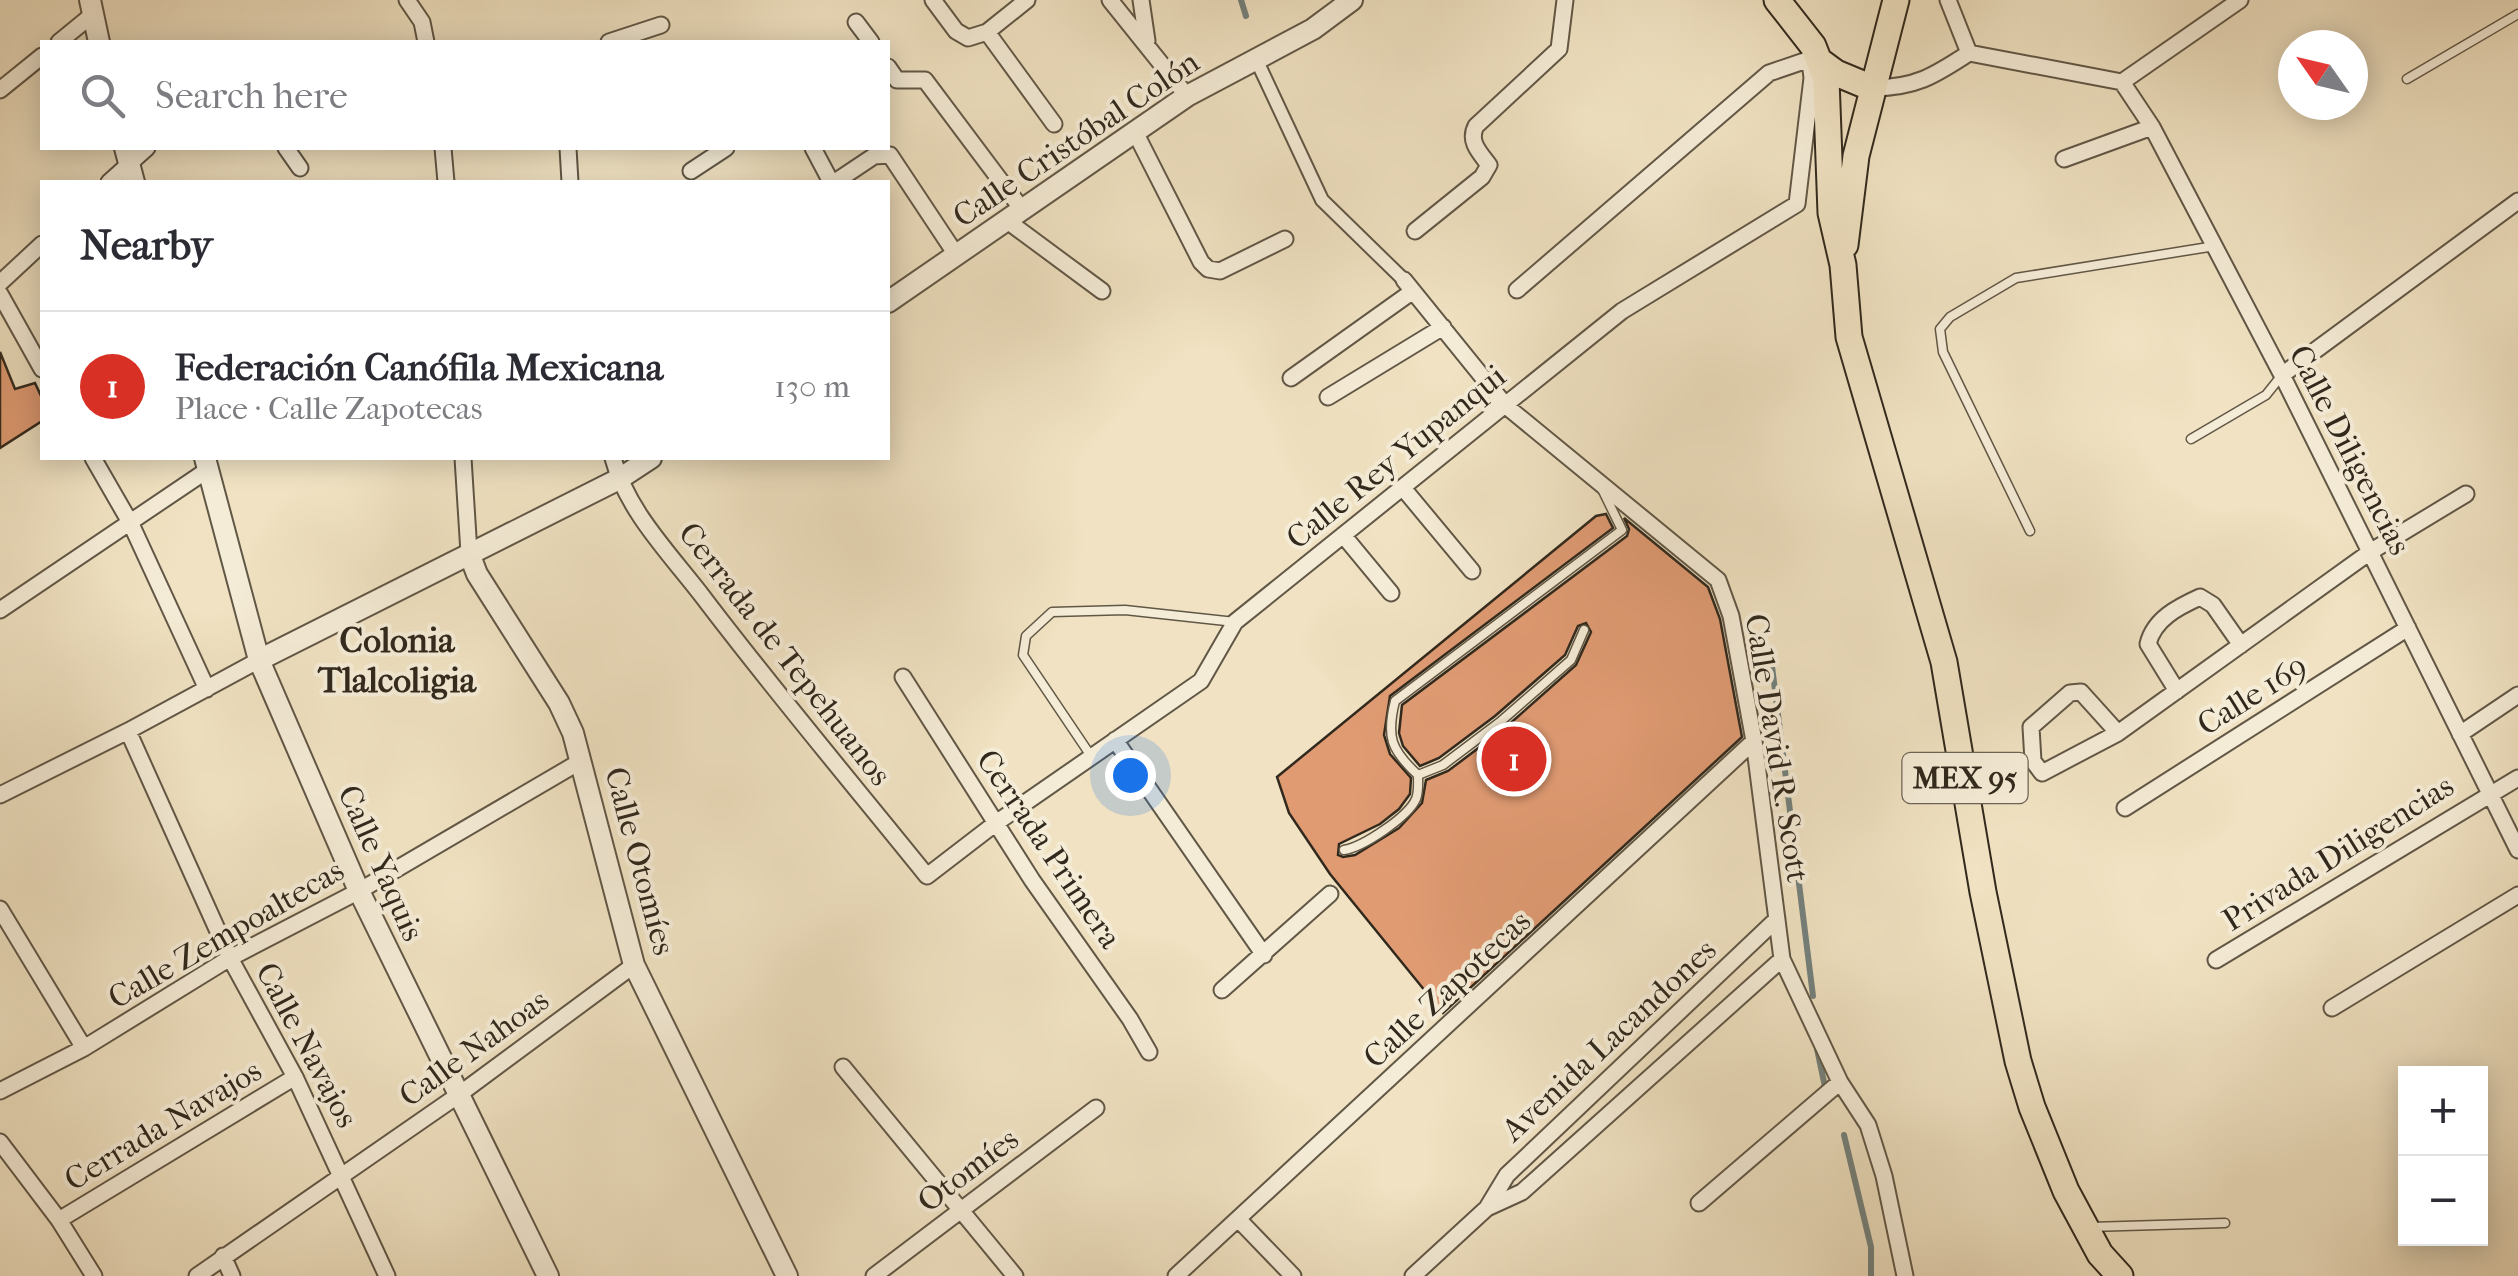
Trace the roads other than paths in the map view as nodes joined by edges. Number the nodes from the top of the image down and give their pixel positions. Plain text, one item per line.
1 (407, 0) edge
2 (933, 0) edge
3 (1026, 0) edge
4 (1110, 0) edge
5 (1141, 0) edge
6 (1352, 0) edge
7 (1564, 0) edge
8 (1777, 0) edge
9 (1896, 0) edge
10 (1948, 0) edge
11 (2240, 0) edge
12 (91, 8) edge
13 (2518, 14) edge
14 (856, 22) dead end
15 (661, 25) dead end
16 (986, 32) junction
17 (61, 40) edge
18 (99, 40) edge
19 (426, 40) edge
20 (615, 40) edge
21 (869, 40) edge
22 (1148, 45) junction
23 (1970, 54) junction
24 (1814, 56) junction
25 (40, 58) edge
26 (1256, 59) junction
27 (890, 70) edge
28 (2407, 79) dead end
29 (2122, 82) junction
30 (1872, 88) junction
31 (0, 90) edge
32 (1187, 96) junction
33 (1054, 124) dead end
34 (2152, 127) junction
35 (1136, 132) junction
36 (287, 150) edge
37 (443, 150) edge
38 (568, 150) edge
39 (723, 150) edge
40 (814, 150) edge
41 (2064, 159) dead end
42 (300, 168) dead end
43 (692, 172) dead end
44 (446, 180) edge
45 (570, 180) edge
46 (832, 180) edge
47 (836, 180) edge
48 (2518, 202) edge
49 (1014, 214) junction
50 (1415, 231) dead end
51 (1285, 239) dead end
52 (40, 246) edge
53 (2215, 246) junction
54 (958, 256) junction
55 (1842, 265) junction
56 (0, 283) edge
57 (1408, 285) junction
58 (1102, 290) dead end
59 (1516, 290) dead end
60 (0, 294) edge
61 (890, 301) edge
62 (1442, 328) junction
63 (40, 364) edge
64 (2282, 374) junction
65 (1291, 378) dead end
66 (1328, 397) dead end
67 (1506, 406) junction
68 (2190, 440) dead end
69 (94, 460) edge
70 (463, 460) edge
71 (613, 460) edge
72 (648, 460) edge
73 (207, 464) edge
74 (618, 479) junction
75 (1597, 480) junction
76 (1403, 488) junction
77 (2466, 494) dead end
78 (130, 524) junction
79 (2030, 531) dead end
80 (1342, 534) junction
81 (2370, 552) junction
82 (469, 554) junction
83 (1472, 571) dead end
84 (1391, 593) dead end
85 (0, 610) edge
86 (1235, 622) junction
87 (2408, 628) junction
88 (1584, 630) dead end
89 (2242, 645) junction
90 (259, 660) junction
91 (903, 677) dead end
92 (206, 689) junction
93 (2177, 691) junction
94 (2518, 695) edge
95 (128, 731) junction
96 (2118, 733) junction
97 (2460, 734) junction
98 (1115, 740) junction
99 (1754, 741) junction
100 (1092, 756) junction
101 (582, 761) junction
102 (1418, 775) junction
103 (2518, 778) edge
104 (2490, 792) junction
105 (0, 795) edge
106 (2125, 808) dead end
107 (996, 823) junction
108 (1344, 850) dead end
109 (2518, 850) edge
110 (927, 876) joint
111 (359, 891) junction
112 (1330, 894) dead end
113 (2518, 895) edge
114 (0, 909) edge
115 (1777, 919) junction
116 (7, 935) edge
117 (1264, 954) junction
118 (230, 958) junction
119 (1782, 959) junction
120 (2216, 960) dead end
121 (634, 965) junction
122 (1222, 990) dead end
123 (1691, 1002) junction
124 (2332, 1008) dead end
125 (1709, 1024) junction
126 (84, 1048) junction
127 (1150, 1052) dead end
128 (1630, 1059) junction
129 (843, 1067) dead end
130 (295, 1077) junction
131 (1648, 1080) junction
132 (1840, 1082) junction
133 (0, 1091) edge
134 (458, 1096) junction
135 (1096, 1108) dead end
136 (1556, 1128) junction
137 (0, 1142) edge
138 (1572, 1148) junction
139 (344, 1176) junction
140 (1699, 1204) dead end
141 (1487, 1208) junction
142 (960, 1210) junction
143 (59, 1220) junction
144 (1239, 1220) junction
145 (2224, 1223) dead end
146 (2085, 1227) junction
147 (223, 1256) junction
148 (2100, 1265) edge
149 (94, 1276) edge
150 (197, 1276) edge
151 (232, 1276) edge
152 (387, 1276) edge
153 (548, 1276) edge
154 (787, 1276) edge
155 (874, 1276) edge
156 (1015, 1276) edge
157 (1176, 1276) edge
158 (1293, 1276) edge
159 (1413, 1276) edge
160 (1905, 1276) edge
161 (2120, 1276) edge

1 - 19 street
2 - 16 street
3 - 16 street
4 - 22 street
5 - 22 street
6 - 26 street, Calle Cristóbal Colón
7 - 50 street
8 - 24 main road, MEX 95
9 - 30 main road, MEX 95
10 - 23 street
11 - 29 street
12 - 17 street
12 - 18 street
13 - 28 lane
14 - 21 street
15 - 20 street
16 - 33 street
22 - 32 street
23 - 29 street
23 - 30 street
24 - 30 main road
24 - 55 main road, MEX 95
24 - 59 street
24 - 67 street, Calle Rey Yupanqui
25 - 31 street
26 - 32 street, Calle Cristóbal Colón
26 - 57 street
27 - 49 street
29 - 34 street, Calle Diligencias
30 - 55 main road, MEX 95
32 - 35 street, Calle Cristóbal Colón
34 - 41 street
34 - 53 street, Calle Diligencias
35 - 49 street, Calle Cristóbal Colón
35 - 51 street
36 - 42 street
37 - 44 street
38 - 45 street
39 - 43 street
40 - 46 street
47 - 54 street
48 - 64 street
49 - 54 street, Calle Cristóbal Colón
49 - 58 street
52 - 56 street
53 - 64 street, Calle Diligencias
53 - 79 lane
54 - 61 street, Calle Cristóbal Colón
55 - 146 main road, MEX 95
57 - 62 street, Calle David R. Scott
57 - 65 street
60 - 63 street
62 - 66 street
62 - 67 street, Calle David R. Scott
64 - 68 lane
64 - 81 street, Calle Diligencias
67 - 75 street, Calle David R. Scott
67 - 76 street, Calle Rey Yupanqui
69 - 78 street
70 - 82 street, Calle Otomíes
71 - 74 street, Cerrada de Tepehuanos
72 - 74 street
73 - 78 street
73 - 90 street, Calle Yaquis
74 - 82 street
74 - 110 street, Cerrada de Tepehuanos
75 - 99 street, Calle David R. Scott
75 - 102 lane
76 - 80 street, Calle Rey Yupanqui
76 - 83 street
77 - 81 street
78 - 85 street
78 - 92 street
80 - 84 street
80 - 86 street, Calle Rey Yupanqui
81 - 87 street, Calle Diligencias
81 - 89 street
82 - 90 street
82 - 101 street, Calle Otomíes
86 - 98 street, Calle Rey Yupanqui
86 - 100 lane
87 - 97 street, Calle Diligencias
87 - 106 street, Calle 169
88 - 102 lane
89 - 93 street
89 - 93 street
90 - 92 street
90 - 111 street, Calle Yaquis
91 - 107 street, Cerrada Primera
92 - 95 street
93 - 96 street
94 - 97 street
95 - 105 street
95 - 118 street, Calle Navajos
96 - 96 street
97 - 104 street, Calle Diligencias
98 - 100 street, Calle Rey Yupanqui
98 - 117 street
99 - 115 street, Calle David R. Scott
99 - 144 street, Calle Zapotecas
100 - 107 street, Calle Rey Yupanqui
101 - 111 street, Calle Zempoaltecas
101 - 121 street, Calle Otomíes
102 - 108 lane
103 - 104 street, Privada Diligencias
104 - 109 street, Calle Diligencias
104 - 120 street, Privada Diligencias
107 - 110 street, Calle Rey Yupanqui
107 - 127 street, Cerrada Primera
111 - 118 street, Calle Zempoaltecas
111 - 134 street, Calle Yaquis
112 - 117 street
113 - 124 street
114 - 116 street
115 - 119 street, Calle David R. Scott
115 - 123 street, Avenida Lacandones
116 - 126 street
117 - 122 street
118 - 126 street, Calle Zempoaltecas
118 - 130 street, Calle Navajos
119 - 125 street, Avenida Lacandones
119 - 132 street, Calle David R. Scott
121 - 134 street, Calle Nahoas
121 - 154 street, Calle Otomíes
123 - 125 street
123 - 128 street, Avenida Lacandones
125 - 131 street, Avenida Lacandones
126 - 133 street, Calle Zempoaltecas
128 - 131 street
128 - 136 street, Avenida Lacandones
129 - 142 street
130 - 139 street, Calle Navajos
130 - 143 street, Cerrada Navajos
131 - 138 street, Avenida Lacandones
132 - 140 street
132 - 160 street, Calle David R. Scott
134 - 139 street, Calle Nahoas
134 - 153 street, Calle Yaquis
135 - 142 street, Otomíes
136 - 138 street
136 - 141 street, Avenida Lacandones
137 - 143 street
138 - 141 street, Avenida Lacandones
139 - 147 street, Calle Nahoas
139 - 152 street, Calle Navajos
141 - 159 street, Avenida Lacandones
142 - 155 street, Otomíes
142 - 156 street
143 - 149 street
144 - 157 street, Calle Zapotecas
144 - 158 street
145 - 146 lane
146 - 148 main road, MEX 95
147 - 150 street, Calle Nahoas
147 - 151 street
148 - 161 main road, MEX 95

